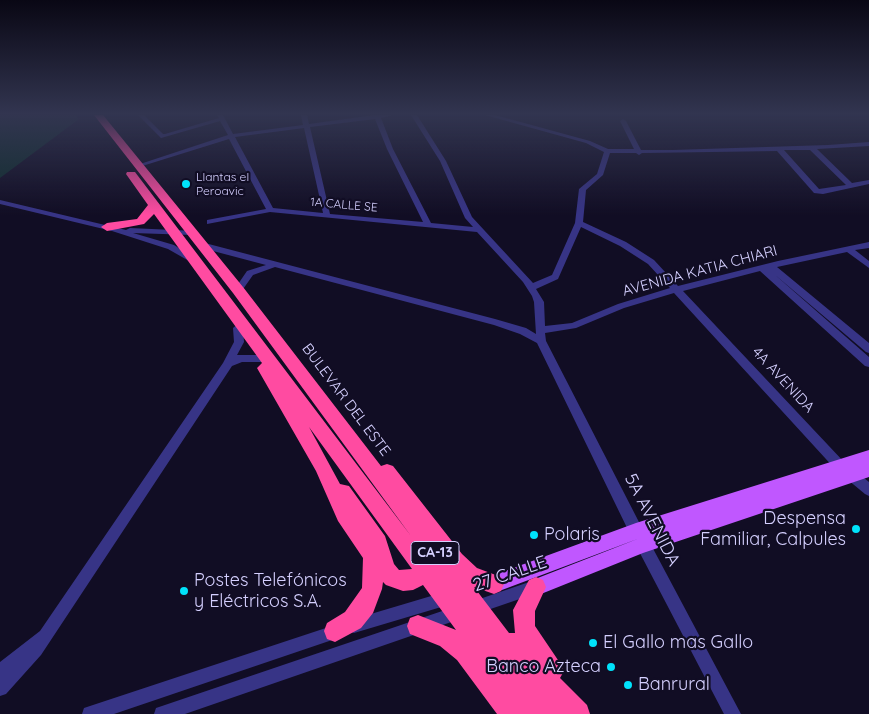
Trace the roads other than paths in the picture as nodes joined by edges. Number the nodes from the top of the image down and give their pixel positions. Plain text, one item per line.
1 (115, 148) edge
2 (120, 148) edge
3 (196, 148) edge
4 (238, 148) edge
5 (312, 148) edge
6 (392, 148) edge
7 (436, 148) edge
8 (601, 148) edge
9 (637, 148) edge
10 (801, 148) edge
11 (812, 148) edge
12 (779, 149) junction
13 (606, 151) junction
14 (639, 153) junction
15 (134, 170) junction
16 (869, 182) edge
17 (851, 186) junction
18 (0, 202) edge
19 (160, 203) junction
20 (270, 210) junction
21 (327, 214) junction
22 (210, 222) dead end
23 (427, 223) junction
24 (579, 223) junction
25 (110, 228) junction
26 (478, 230) junction
27 (174, 232) junction
28 (192, 233) junction
29 (201, 245) junction
30 (869, 245) edge
31 (848, 249) junction
32 (193, 260) junction
33 (272, 265) junction
34 (869, 265) edge
35 (766, 267) junction
36 (532, 287) junction
37 (677, 289) junction
38 (238, 290) junction
39 (234, 313) junction
40 (256, 315) junction
41 (238, 328) junction
42 (541, 336) junction
43 (869, 349) edge
44 (260, 359) junction
45 (228, 364) junction
46 (869, 364) edge
47 (307, 396) junction
48 (869, 457) edge
49 (322, 465) junction
50 (869, 470) edge
51 (846, 471) junction
52 (869, 490) edge
53 (427, 523) junction
54 (639, 538) junction
55 (494, 584) junction
56 (536, 587) junction
57 (418, 626) junction
58 (51, 629) junction
59 (335, 631) junction
60 (0, 672) edge
61 (489, 684) junction
62 (0, 688) edge
63 (90, 714) edge
64 (162, 714) edge
65 (512, 714) edge
66 (531, 714) edge
67 (556, 714) edge
68 (579, 714) edge
69 (733, 714) edge

1 - 15 highway, BULEVAR DEL ESTE / CA-13
2 - 15 highway, BULEVAR DEL ESTE / CA-13
3 - 15 street
4 - 20 street
5 - 21 street
6 - 23 street
7 - 26 street
8 - 13 street
9 - 14 street
10 - 12 street
11 - 17 street
12 - 14 street
12 - 17 street
13 - 14 street
13 - 24 street
15 - 19 highway, BULEVAR DEL ESTE / CA-13
16 - 17 street
18 - 25 street
19 - 25 highway
19 - 27 highway, BULEVAR DEL ESTE / CA-13
19 - 28 highway, BULEVAR DEL ESTE / CA-13
20 - 21 street, 1A CALLE SE
20 - 22 street, 1A CALLE SE
21 - 23 street, 1A CALLE SE
23 - 26 street, 1A CALLE SE
24 - 36 street
24 - 37 street, 4A AVENIDA
25 - 27 street
25 - 32 street
26 - 36 street
27 - 28 street
27 - 32 highway, BULEVAR DEL ESTE / CA-13
28 - 29 highway, BULEVAR DEL ESTE / CA-13
29 - 33 street
29 - 38 highway, BULEVAR DEL ESTE / CA-13
30 - 31 street, AVENIDA KATIA CHIARI
31 - 34 street
31 - 35 street, AVENIDA KATIA CHIARI
32 - 39 highway, BULEVAR DEL ESTE / CA-13
33 - 38 street
33 - 42 street
35 - 37 street, AVENIDA KATIA CHIARI
35 - 43 street
35 - 46 street
36 - 42 street
37 - 42 street, AVENIDA KATIA CHIARI
37 - 51 street, 4A AVENIDA
38 - 40 highway, BULEVAR DEL ESTE / CA-13
39 - 41 highway
39 - 47 highway, BULEVAR DEL ESTE / CA-13
40 - 47 highway, BULEVAR DEL ESTE / CA-13
40 - 53 highway
41 - 44 highway
41 - 45 street
42 - 54 street, 5A AVENIDA
44 - 45 street
44 - 49 highway
45 - 58 street
47 - 66 highway, BULEVAR DEL ESTE / CA-13
47 - 67 highway, BULEVAR DEL ESTE / CA-13
48 - 51 main road
49 - 53 highway
49 - 59 highway
50 - 51 main road, 27 CALLE
51 - 52 street, 4A AVENIDA
51 - 54 main road, 27 CALLE
53 - 55 highway
54 - 55 main road, 27 CALLE
54 - 56 main road, 27 CALLE
54 - 69 street, 5A AVENIDA
55 - 59 street, 27 CALLE
56 - 57 street, 27 CALLE
56 - 68 highway
57 - 61 highway
57 - 64 street, 27 CALLE
58 - 60 street
58 - 62 street
59 - 63 street, 27 CALLE
61 - 65 highway
61 - 68 highway

